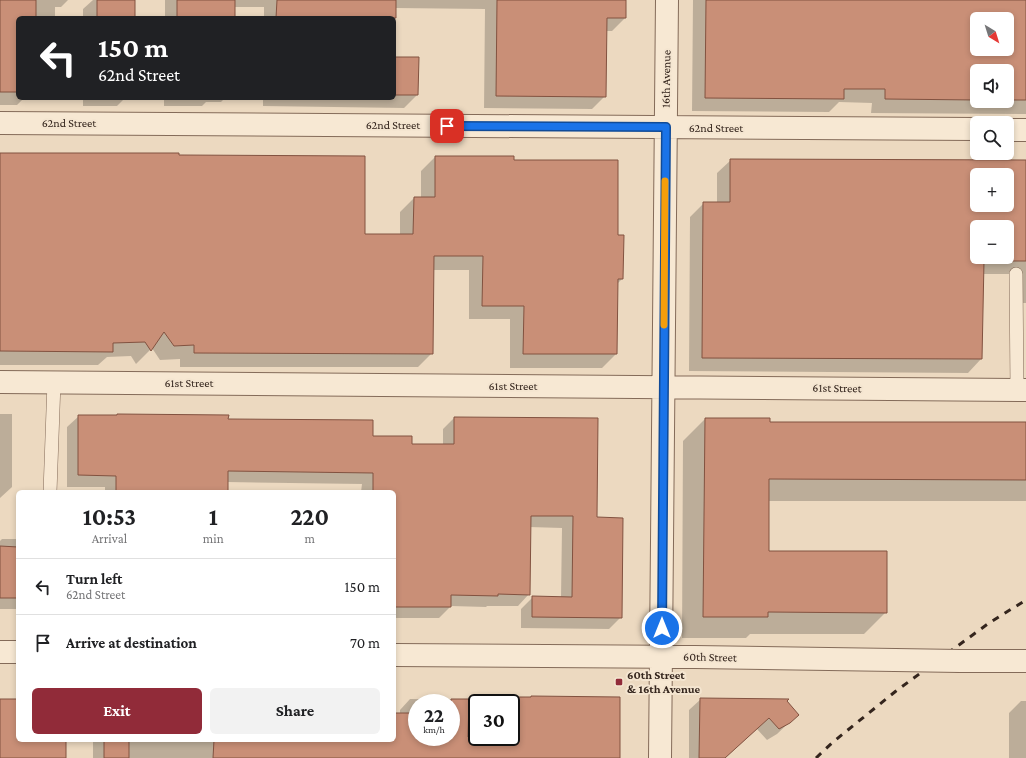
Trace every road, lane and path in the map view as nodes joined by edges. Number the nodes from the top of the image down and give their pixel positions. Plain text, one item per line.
1 (667, 0) edge
2 (0, 123) edge
3 (666, 127) junction
4 (970, 129) edge
5 (1014, 130) edge
6 (1026, 130) edge
7 (1016, 274) dead end
8 (0, 382) edge
9 (54, 382) junction
10 (664, 387) junction
11 (1022, 390) edge
12 (50, 490) edge
13 (0, 652) edge
14 (16, 652) edge
15 (396, 655) edge
16 (662, 657) junction
17 (1026, 661) edge
18 (660, 758) edge

1 - 3 street, 16th Avenue
2 - 3 street, 62nd Street
3 - 4 street, 62nd Street
3 - 10 street, 16th Avenue
5 - 6 street
7 - 11 lane
8 - 9 street, 61st Street
9 - 10 street, 61st Street
9 - 12 lane
10 - 11 street, 61st Street
10 - 16 street, 16th Avenue
13 - 14 street
15 - 16 street, 60th Street
16 - 17 street, 60th Street, bridge
16 - 18 street, 16th Avenue

